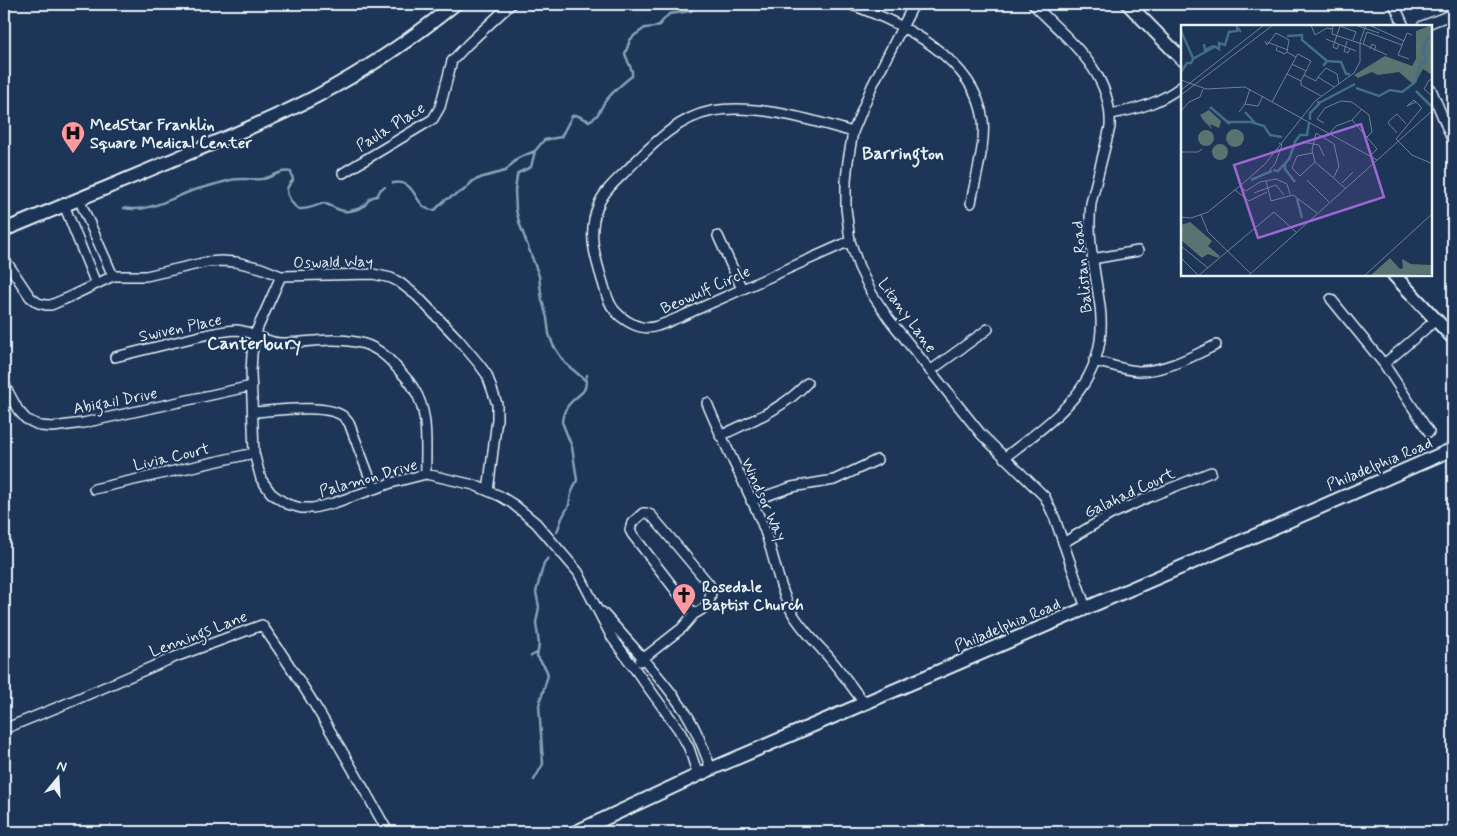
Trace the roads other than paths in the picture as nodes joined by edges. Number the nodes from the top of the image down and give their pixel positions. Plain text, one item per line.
1 (455, 4) edge
2 (511, 4) edge
3 (849, 4) edge
4 (914, 4) edge
5 (1033, 4) edge
6 (1128, 4) edge
7 (1394, 4) edge
8 (1453, 14) edge
9 (1404, 25) edge
10 (1425, 25) edge
11 (902, 26) junction
12 (1181, 58) edge
13 (1181, 87) edge
14 (1432, 90) edge
15 (1111, 114) junction
16 (853, 132) junction
17 (1453, 142) edge
18 (343, 172) dead end
19 (79, 199) junction
20 (971, 203) dead end
21 (64, 205) junction
22 (4, 230) edge
23 (718, 236) dead end
24 (850, 242) junction
25 (1138, 251) dead end
26 (1092, 259) junction
27 (8, 264) dead end
28 (113, 276) junction
29 (281, 276) junction
30 (1395, 276) edge
31 (96, 284) junction
32 (742, 289) junction
33 (1331, 299) dead end
34 (1437, 319) junction
35 (988, 329) dead end
36 (256, 334) junction
37 (1453, 338) edge
38 (1216, 345) dead end
39 (115, 357) dead end
40 (1094, 361) junction
41 (1384, 364) junction
42 (930, 371) junction
43 (807, 383) dead end
44 (4, 384) edge
45 (252, 386) junction
46 (707, 403) dead end
47 (253, 412) junction
48 (1429, 432) dead end
49 (720, 436) junction
50 (1453, 449) edge
51 (254, 453) junction
52 (1004, 458) junction
53 (877, 460) dead end
54 (1210, 472) dead end
55 (426, 474) junction
56 (94, 489) dead end
57 (374, 489) junction
58 (488, 491) junction
59 (751, 501) junction
60 (1063, 543) junction
61 (592, 600) junction
62 (1086, 608) junction
63 (694, 614) junction
64 (644, 658) junction
65 (633, 666) junction
66 (864, 703) junction
67 (4, 729) edge
68 (711, 769) junction
69 (698, 775) junction
70 (388, 832) edge
71 (576, 832) edge

1 - 19 main road
2 - 18 street, Paula Place
3 - 11 street
4 - 11 street, Litany Lane
5 - 15 street, Balistan Road
6 - 12 main road
7 - 9 street
8 - 10 street
11 - 16 street, Litany Lane
11 - 20 street
13 - 15 street
14 - 17 street
15 - 26 street, Balistan Road
16 - 24 street, Litany Lane
16 - 32 street, Beowulf Circle
19 - 21 main road
19 - 28 street
21 - 22 main road
21 - 31 street
23 - 32 street
24 - 32 street, Beowulf Circle
24 - 42 street, Litany Lane
25 - 26 street
26 - 40 street, Balistan Road
27 - 31 street, Oswald Way
28 - 29 street, Oswald Way
28 - 31 street, Oswald Way
29 - 36 street, Palamon Drive
29 - 58 street, Oswald Way
30 - 34 main road
33 - 41 street
34 - 37 main road
34 - 41 street
35 - 42 street
36 - 39 street, Swiven Place
36 - 45 street, Palamon Drive
36 - 55 street, Swiven Place
38 - 40 street
40 - 52 street, Balistan Road
41 - 48 street
42 - 52 street, Litany Lane
43 - 49 street
44 - 45 street, Abigail Drive
45 - 47 street, Palamon Drive
46 - 49 street, Windsor Way
47 - 51 street, Palamon Drive
47 - 57 street
49 - 59 street, Windsor Way
50 - 62 main road, Philadelphia Road
51 - 56 street, Livia Court
51 - 57 street, Palamon Drive
52 - 60 street, Litany Lane
53 - 59 street
54 - 60 street, Galahad Court
55 - 57 street, Palamon Drive
55 - 58 street, Palamon Drive
58 - 61 street, Palamon Drive
59 - 66 street, Windsor Way
60 - 62 street, Litany Lane
61 - 64 street, Palamon Drive
61 - 65 street, Palamon Drive
62 - 66 main road, Philadelphia Road
63 - 63 street
63 - 64 street
64 - 65 street
64 - 68 street, Palamon Drive
65 - 69 street, Palamon Drive
66 - 68 main road, Philadelphia Road
67 - 70 street, Lennings Lane
68 - 69 main road, Philadelphia Road
69 - 71 main road, Philadelphia Road

